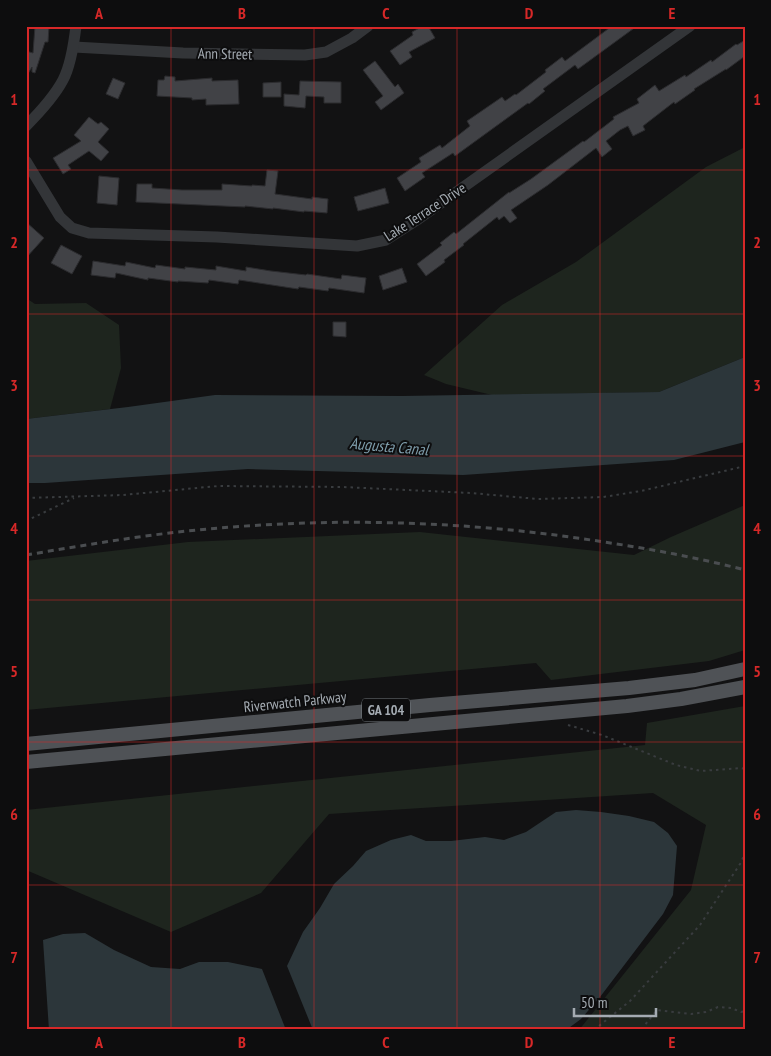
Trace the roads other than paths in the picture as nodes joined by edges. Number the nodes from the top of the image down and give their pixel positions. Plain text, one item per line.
1 (76, 26) edge
2 (368, 26) edge
3 (690, 26) edge
4 (74, 47) junction
5 (26, 126) edge
6 (26, 161) edge
7 (745, 669) edge
8 (745, 687) edge
9 (26, 744) edge
10 (26, 762) edge

1 - 4 street
2 - 4 street, Ann Street
3 - 6 street, Lake Terrace Drive
4 - 5 street
7 - 9 main road, Riverwatch Parkway / GA 104
8 - 10 main road, GA 104

